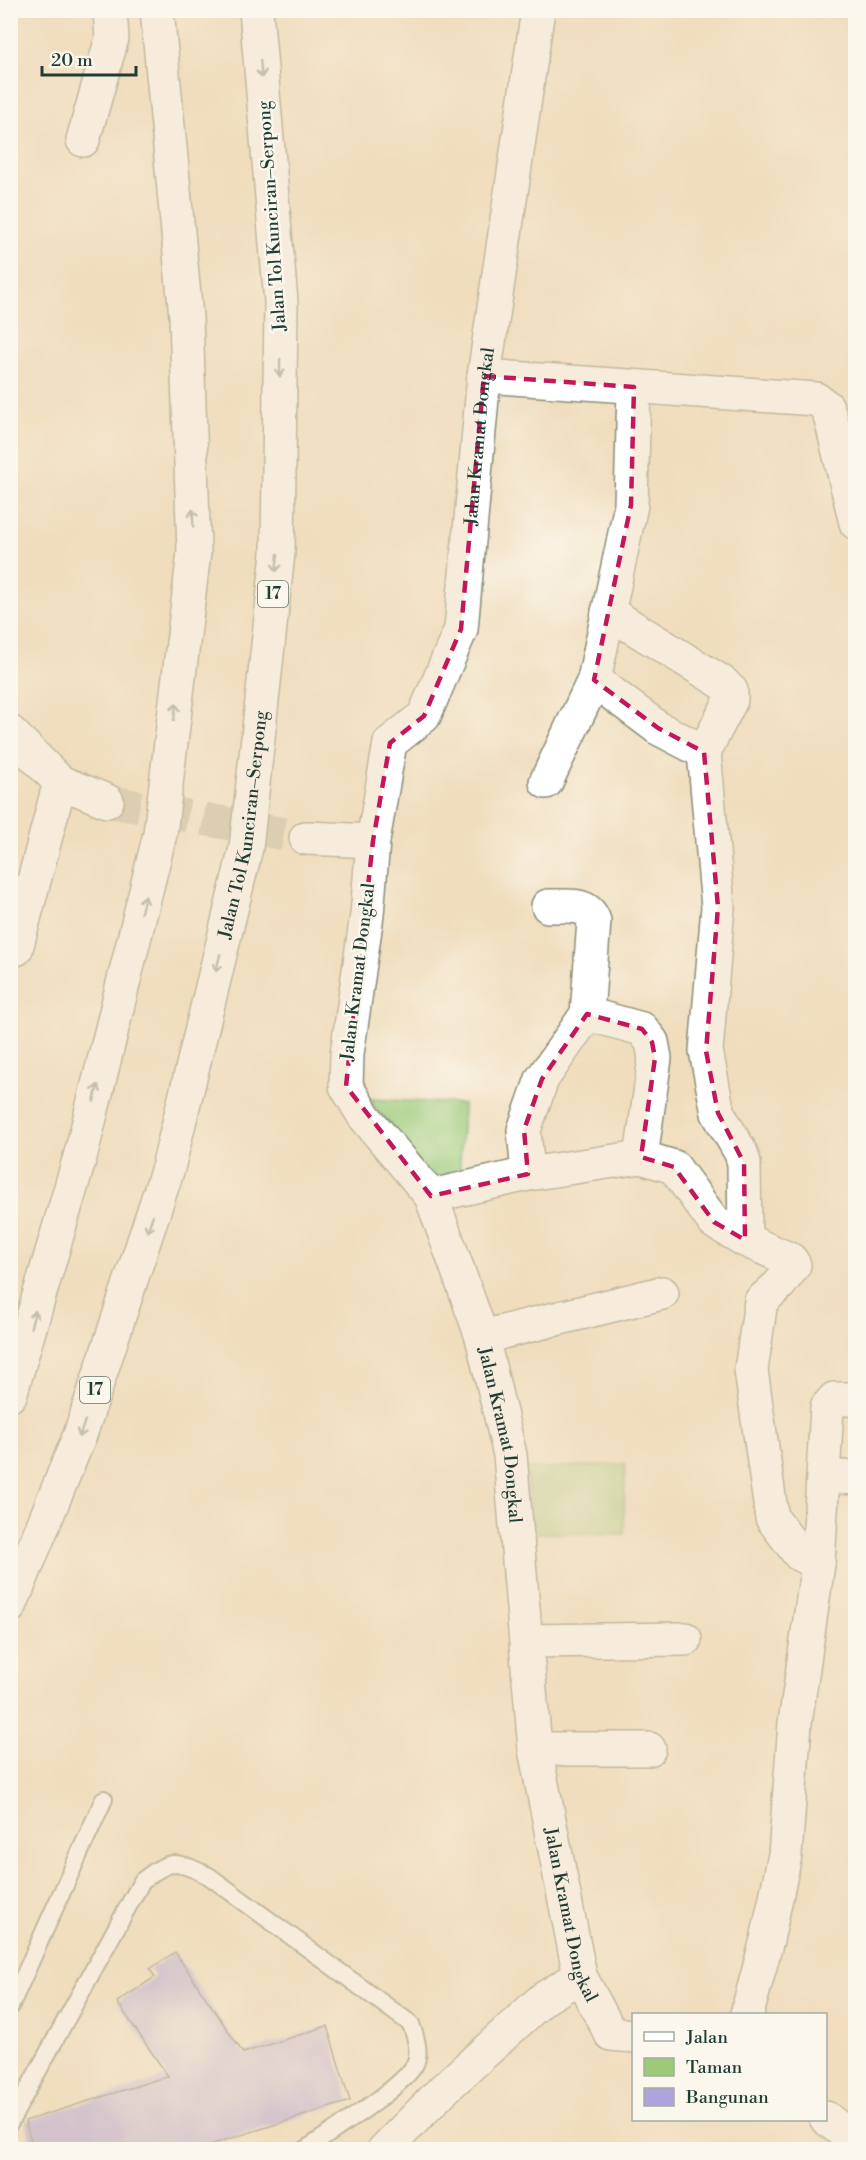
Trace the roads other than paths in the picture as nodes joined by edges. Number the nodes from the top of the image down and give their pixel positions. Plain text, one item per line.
1 (111, 10) edge
2 (157, 10) edge
3 (256, 10) edge
4 (538, 10) edge
5 (83, 140) dead end
6 (484, 376) junction
7 (634, 387) junction
8 (855, 523) edge
9 (608, 612) junction
10 (594, 680) junction
11 (10, 732) edge
12 (704, 752) junction
13 (60, 782) junction
14 (546, 782) dead end
15 (107, 801) tunnel mouth
16 (306, 838) tunnel mouth
17 (373, 841) junction
18 (548, 906) dead end
19 (10, 949) edge
20 (587, 1014) junction
21 (641, 1157) junction
22 (528, 1174) junction
23 (431, 1196) junction
24 (745, 1240) junction
25 (662, 1293) dead end
26 (482, 1337) junction
27 (10, 1395) edge
28 (855, 1399) edge
29 (840, 1477) edge
30 (818, 1564) junction
31 (10, 1606) edge
32 (685, 1639) dead end
33 (526, 1641) junction
34 (535, 1749) junction
35 (648, 1749) dead end
36 (104, 1799) dead end
37 (580, 1976) junction
38 (10, 2007) edge
39 (747, 2013) edge
40 (632, 2036) edge
41 (827, 2120) edge
42 (10, 2122) edge
43 (855, 2142) edge
44 (305, 2150) edge
45 (384, 2150) edge

1 - 5 main road
27 -> 2 main road
3 -> 31 main road, Jalan Tol Kunciran–Serpong / 17
4 - 6 main road, Jalan Kramat Dongkal
6 - 7 main road
6 - 17 main road, Jalan Kramat Dongkal
7 - 8 main road
7 - 9 main road
9 - 10 main road
9 - 12 main road
10 - 12 main road
10 - 14 main road
11 - 13 main road
12 - 24 main road
13 - 15 main road
13 - 19 main road
16 - 17 main road
17 - 23 main road, Jalan Kramat Dongkal
18 - 20 main road
20 - 21 main road
20 - 22 main road
21 - 22 main road
21 - 24 main road
22 - 23 main road
23 - 26 main road, Jalan Kramat Dongkal
24 - 30 main road
25 - 26 main road
26 - 33 main road, Jalan Kramat Dongkal
28 - 29 main road
29 - 30 main road
30 - 39 main road
32 - 33 main road
33 - 34 main road, Jalan Kramat Dongkal
34 - 35 main road
34 - 37 main road, Jalan Kramat Dongkal
36 - 38 lane
37 - 40 main road, Jalan Kramat Dongkal
37 - 45 main road
41 - 43 main road
42 - 44 lane

